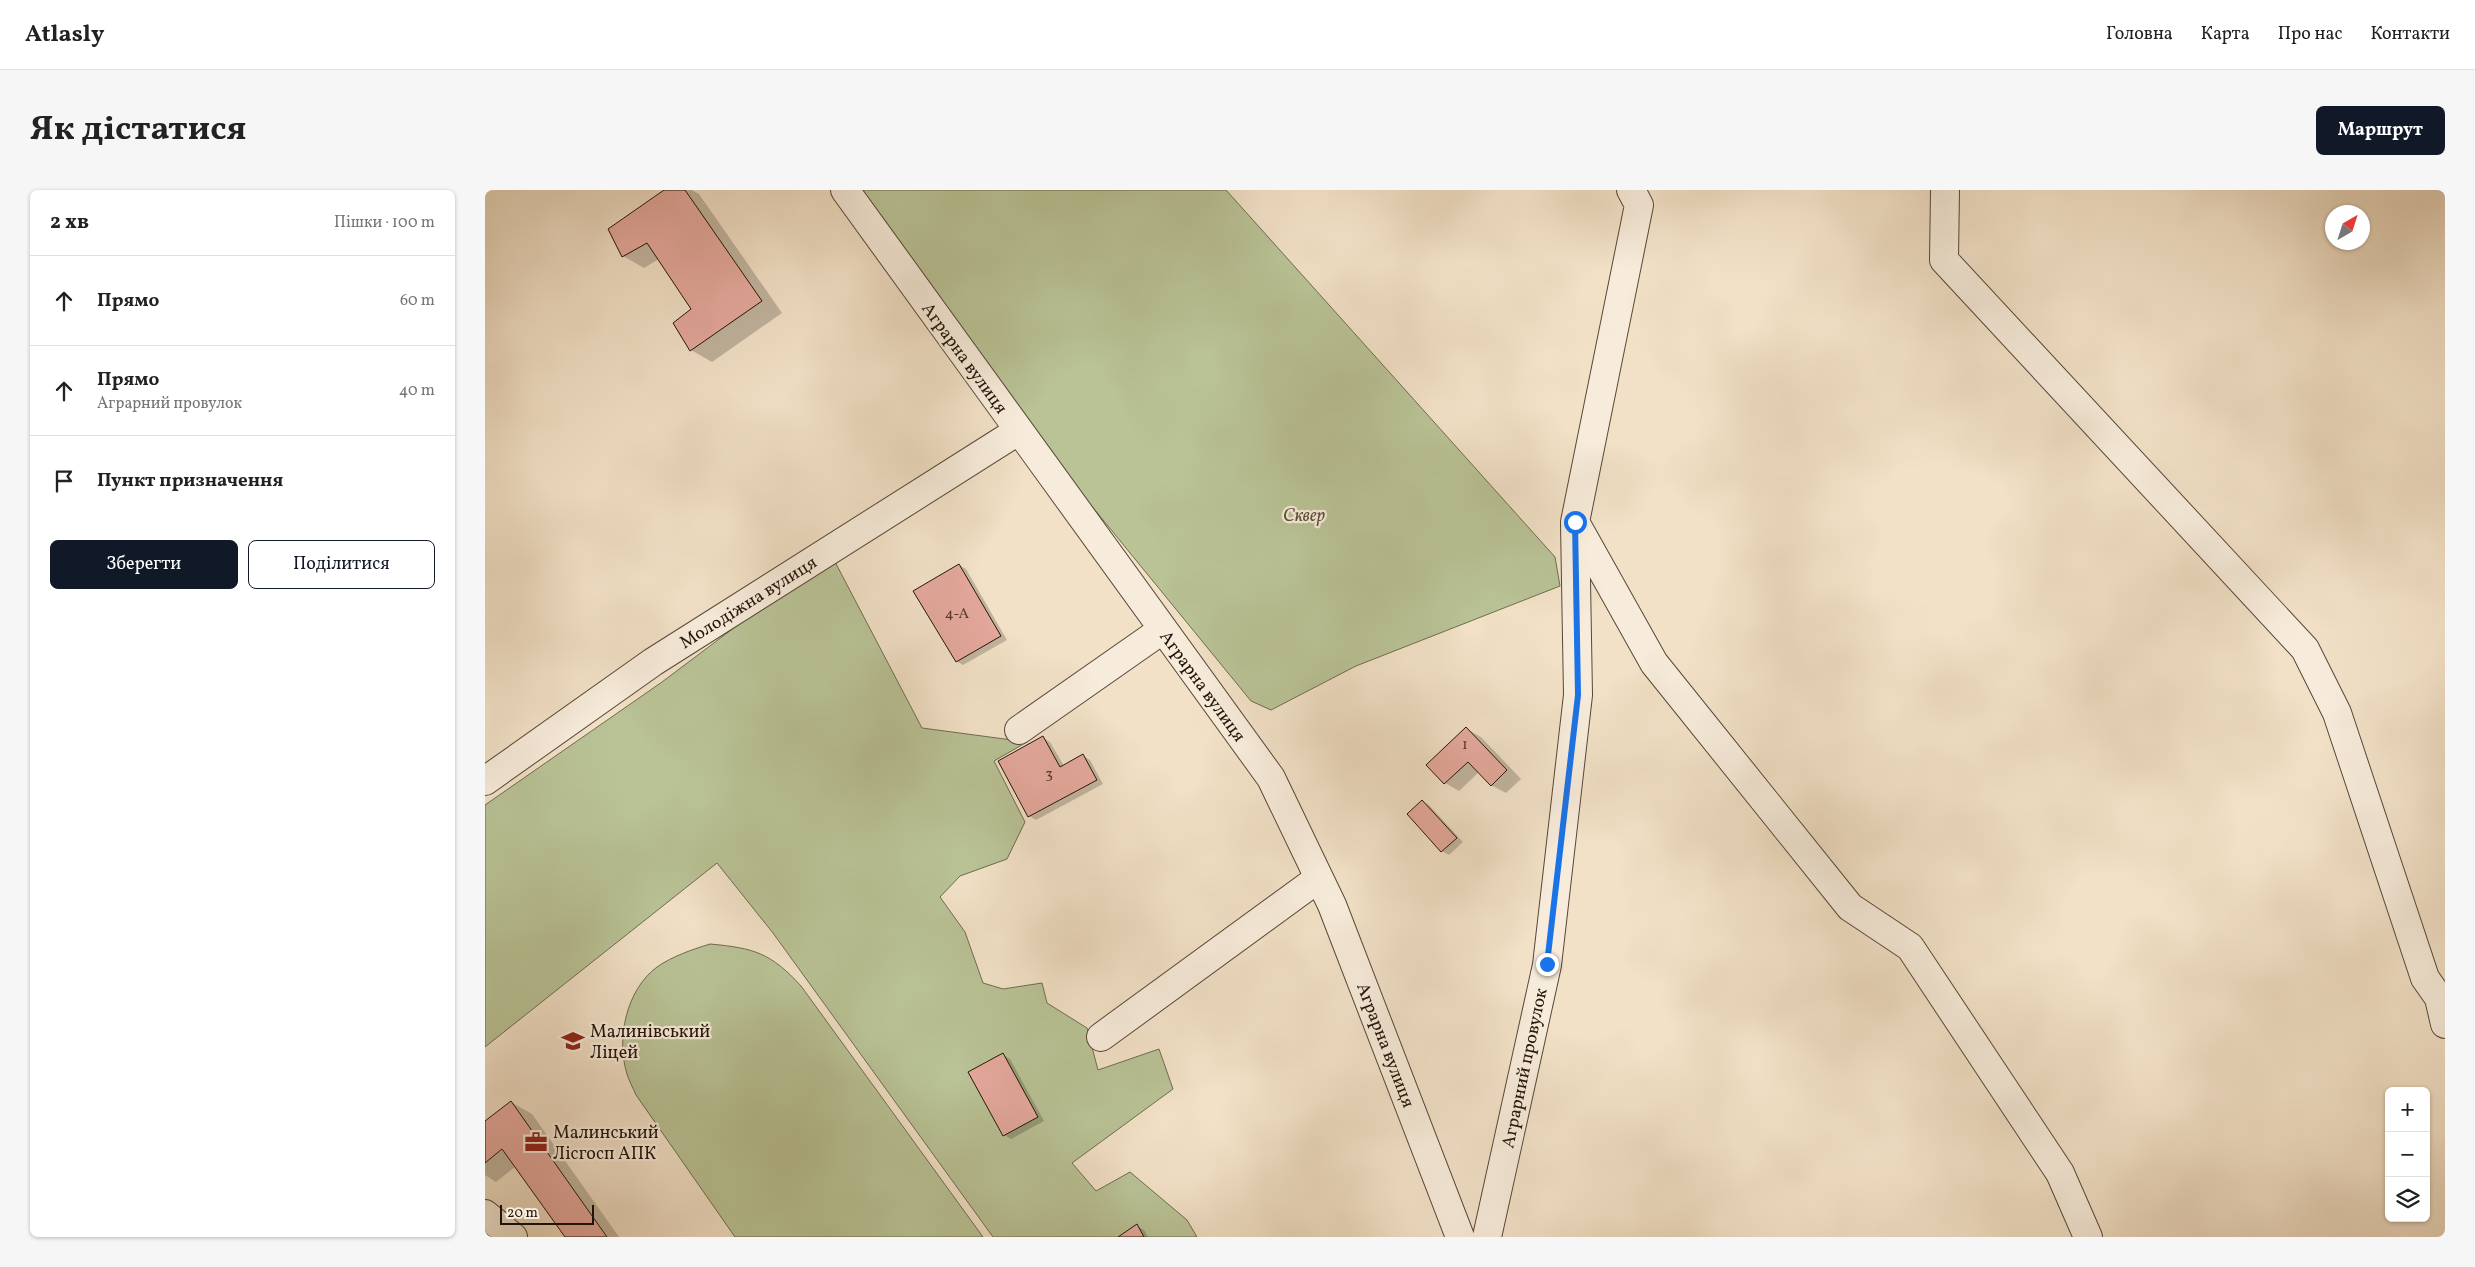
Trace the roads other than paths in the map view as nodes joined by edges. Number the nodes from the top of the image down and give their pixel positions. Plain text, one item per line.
1 (845, 190) edge
2 (1631, 190) edge
3 (1945, 190) edge
4 (1018, 431) junction
5 (1575, 522) junction
6 (1162, 630) junction
7 (1019, 730) dead end
8 (485, 781) edge
9 (1319, 878) junction
10 (2445, 1024) edge
11 (1101, 1037) dead end
12 (485, 1214) edge
13 (513, 1237) edge
14 (1460, 1237) edge
15 (1487, 1237) edge
16 (2088, 1237) edge

1 - 4 street, Аграрна вулиця
2 - 5 street, Аграрний провулок
3 - 10 street
4 - 6 street, Аграрна вулиця
4 - 8 street, Молодіжна вулиця
5 - 15 street, Аграрний провулок
5 - 16 street
6 - 7 street
6 - 9 street, Аграрна вулиця
9 - 11 street
9 - 14 street, Аграрна вулиця
12 - 13 street

